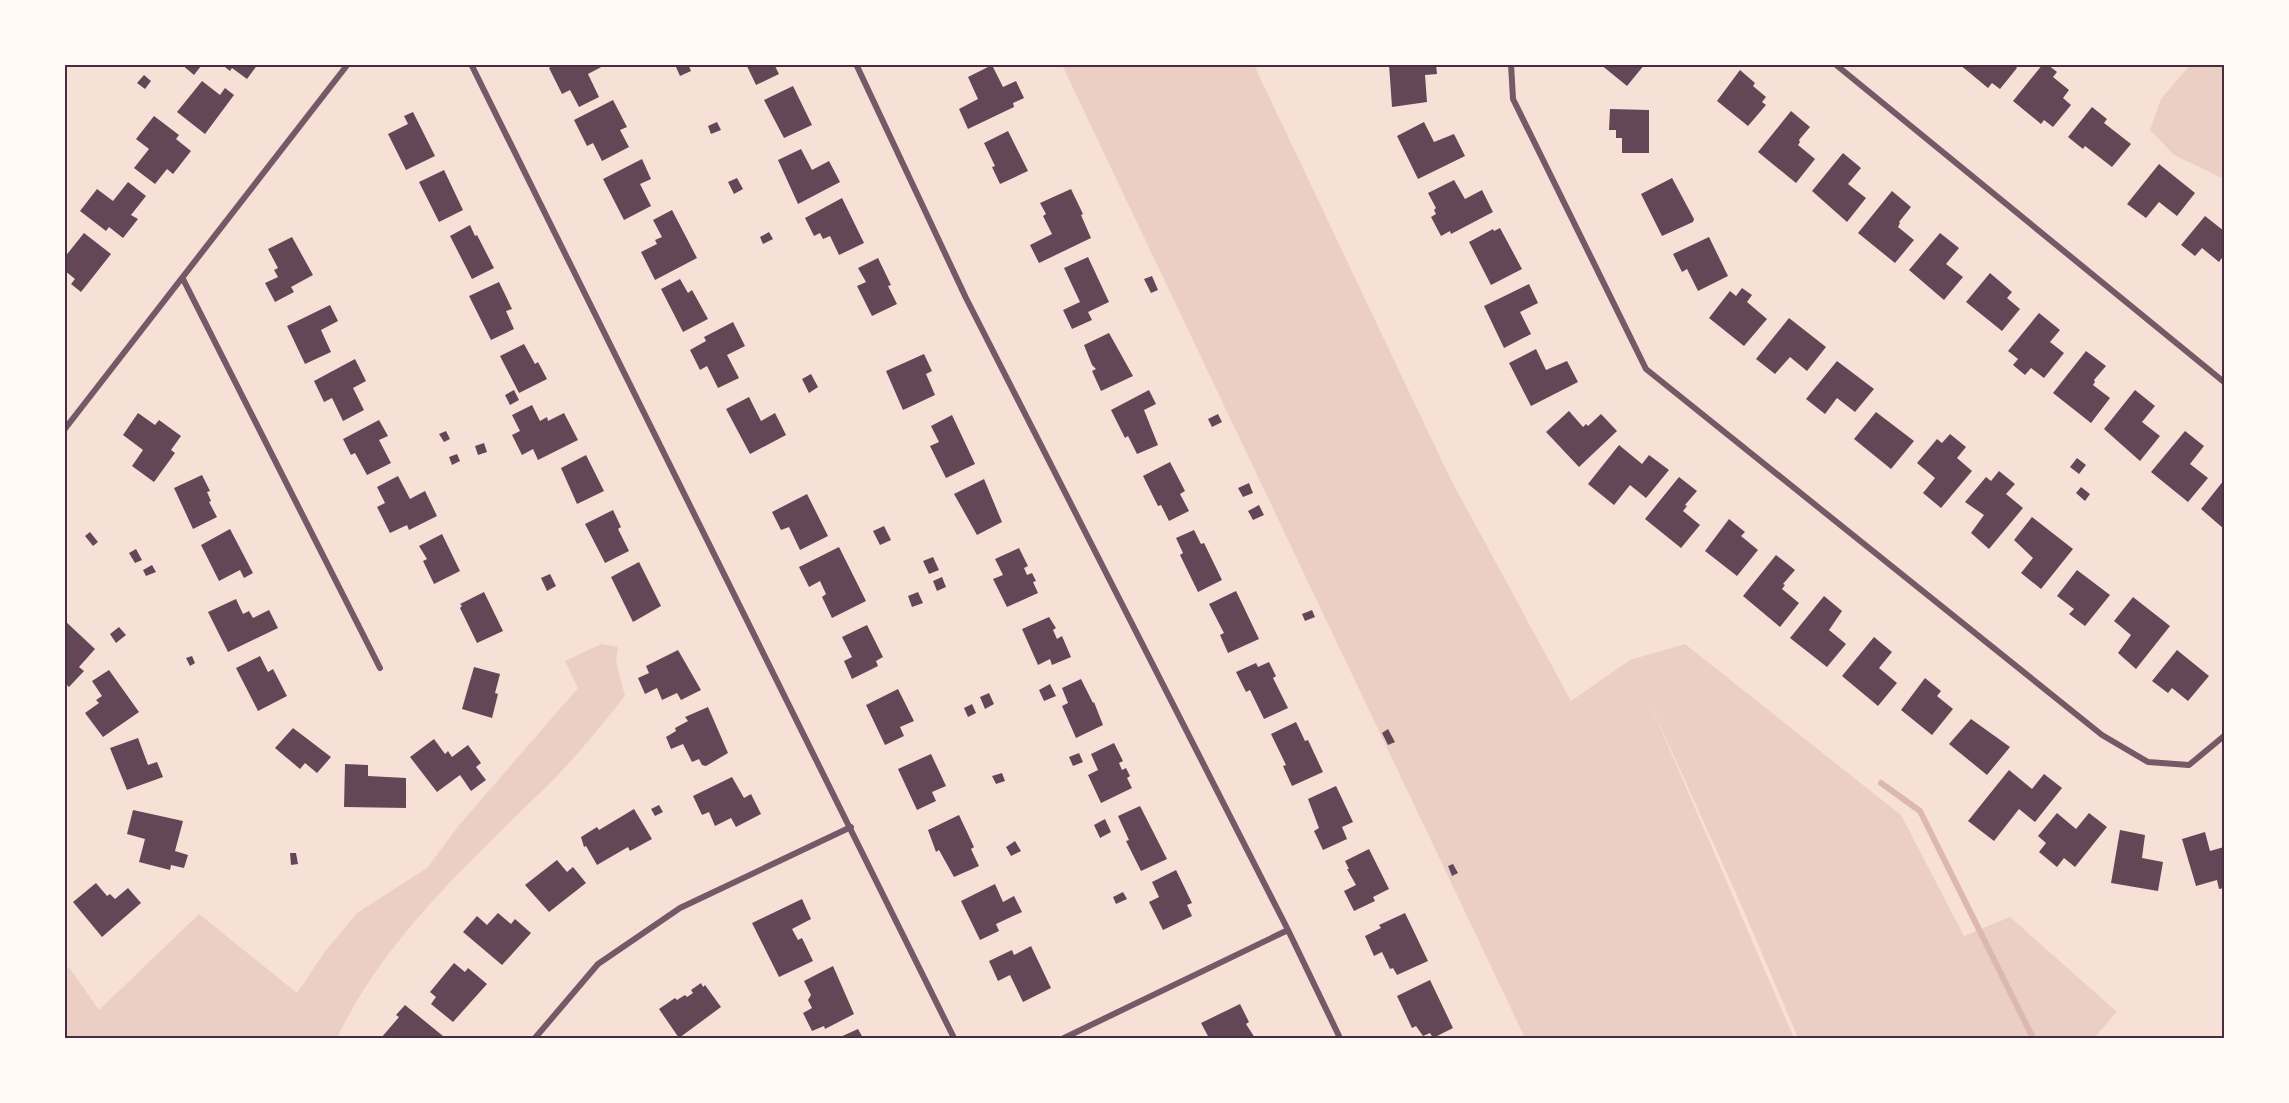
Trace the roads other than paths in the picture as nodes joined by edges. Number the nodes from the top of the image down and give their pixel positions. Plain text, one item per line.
1 (348, 64) edge
2 (471, 64) edge
3 (856, 64) edge
4 (1511, 64) edge
5 (1835, 64) edge
6 (183, 279) junction
7 (2224, 382) edge
8 (64, 430) edge
9 (380, 668) dead end
10 (2224, 736) edge
11 (851, 827) junction
12 (1288, 930) junction
13 (535, 1038) edge
14 (954, 1038) edge
15 (1064, 1038) edge
16 (1340, 1038) edge

1 - 6 street
2 - 11 street
3 - 12 street
4 - 10 street
5 - 7 street
6 - 8 street
6 - 9 street
11 - 13 street
11 - 14 street
12 - 15 street
12 - 16 street

